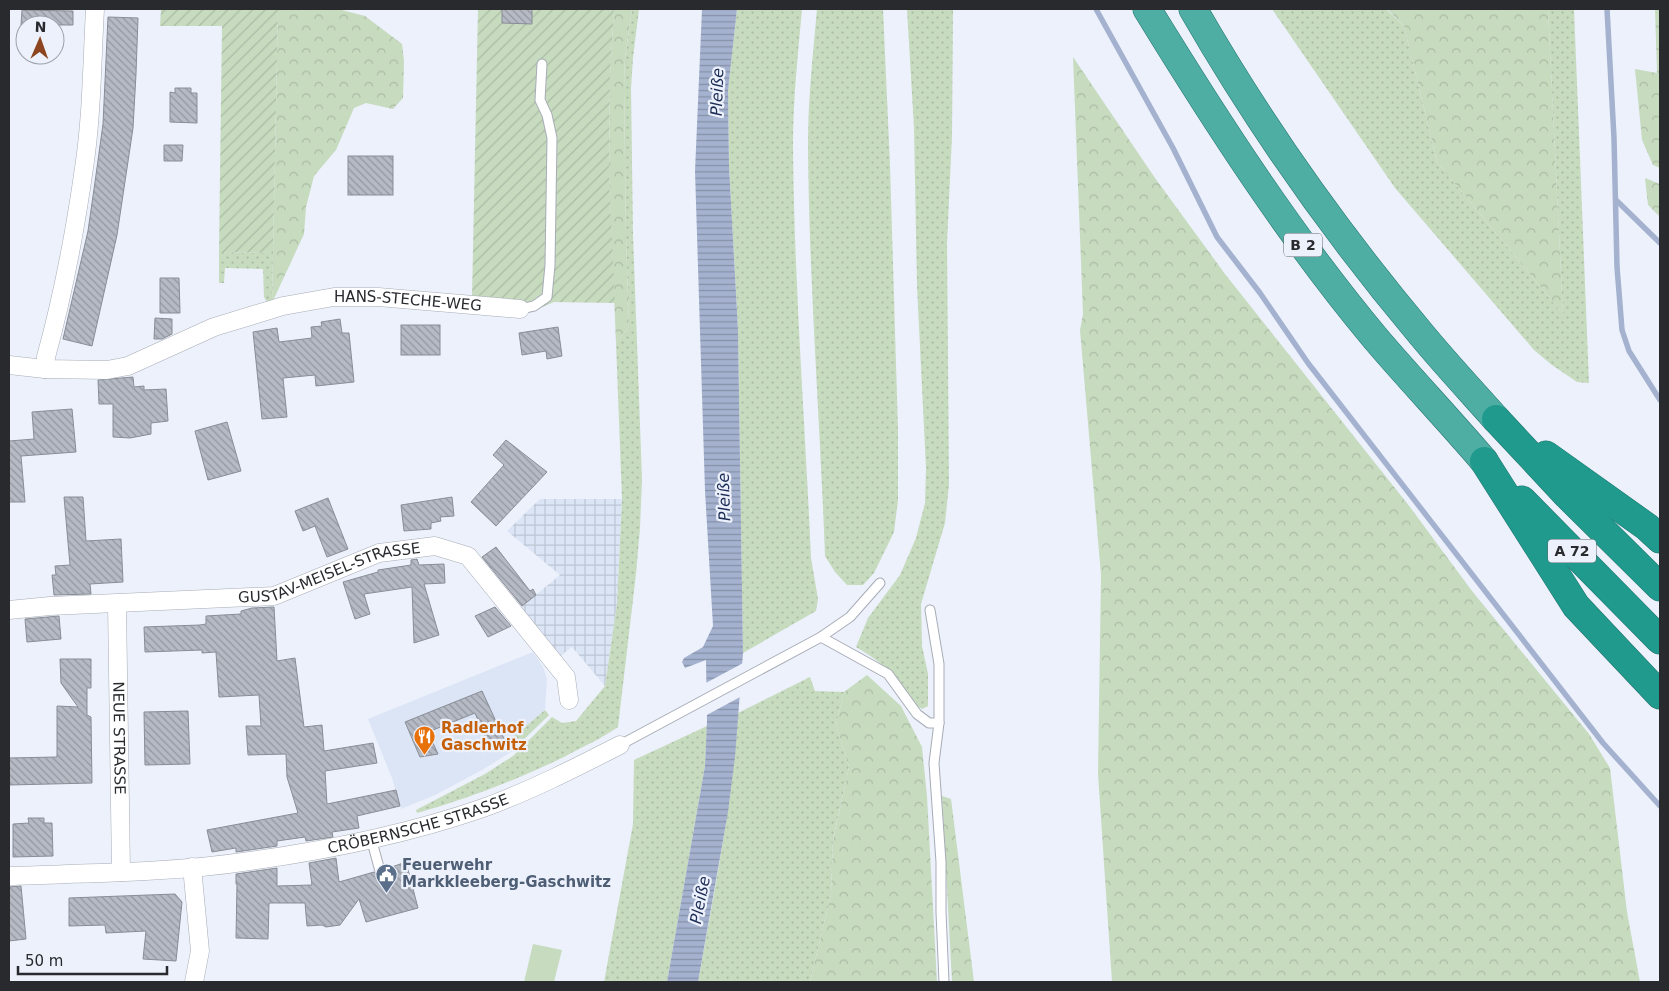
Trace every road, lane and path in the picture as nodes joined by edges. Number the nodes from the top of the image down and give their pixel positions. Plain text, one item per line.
1 (95, 9) edge
2 (1147, 9) edge
3 (1193, 9) edge
4 (542, 64) dead end
5 (520, 308) joint
6 (9, 364) edge
7 (45, 369) junction
8 (1496, 419) junction
9 (1484, 461) junction
10 (1660, 539) edge
11 (880, 583) dead end
12 (1660, 587) edge
13 (117, 604) junction
14 (9, 610) edge
15 (930, 610) dead end
16 (821, 637) junction
17 (1660, 640) edge
18 (1660, 695) edge
19 (569, 700) dead end
20 (939, 723) junction
21 (620, 746) joint
22 (371, 838) junction
23 (192, 867) junction
24 (380, 870) dead end
25 (121, 872) junction
26 (9, 876) edge
27 (194, 982) edge
28 (944, 982) edge

1 - 7 street
2 - 9 highway, B 2
3 - 8 highway, B 2
4 - 5 lane, HANS-STECHE-WEG
5 - 7 street, HANS-STECHE-WEG
6 - 7 street, HANS-STECHE-WEG
8 - 10 highway
8 - 12 highway, A 72
9 - 17 highway, A 72
9 - 18 highway
11 - 16 lane, CRÖBERNSCHE STRASSE
13 - 14 street, GUSTAV-MEISEL-STRASSE
13 - 19 street, GUSTAV-MEISEL-STRASSE
13 - 25 street, NEUE STRASSE
15 - 20 lane
16 - 20 lane
16 - 21 lane, CRÖBERNSCHE STRASSE
20 - 28 lane
21 - 22 street, CRÖBERNSCHE STRASSE
22 - 23 street, CRÖBERNSCHE STRASSE
22 - 24 lane
23 - 25 street, CRÖBERNSCHE STRASSE
23 - 27 street
25 - 26 street, CRÖBERNSCHE STRASSE

